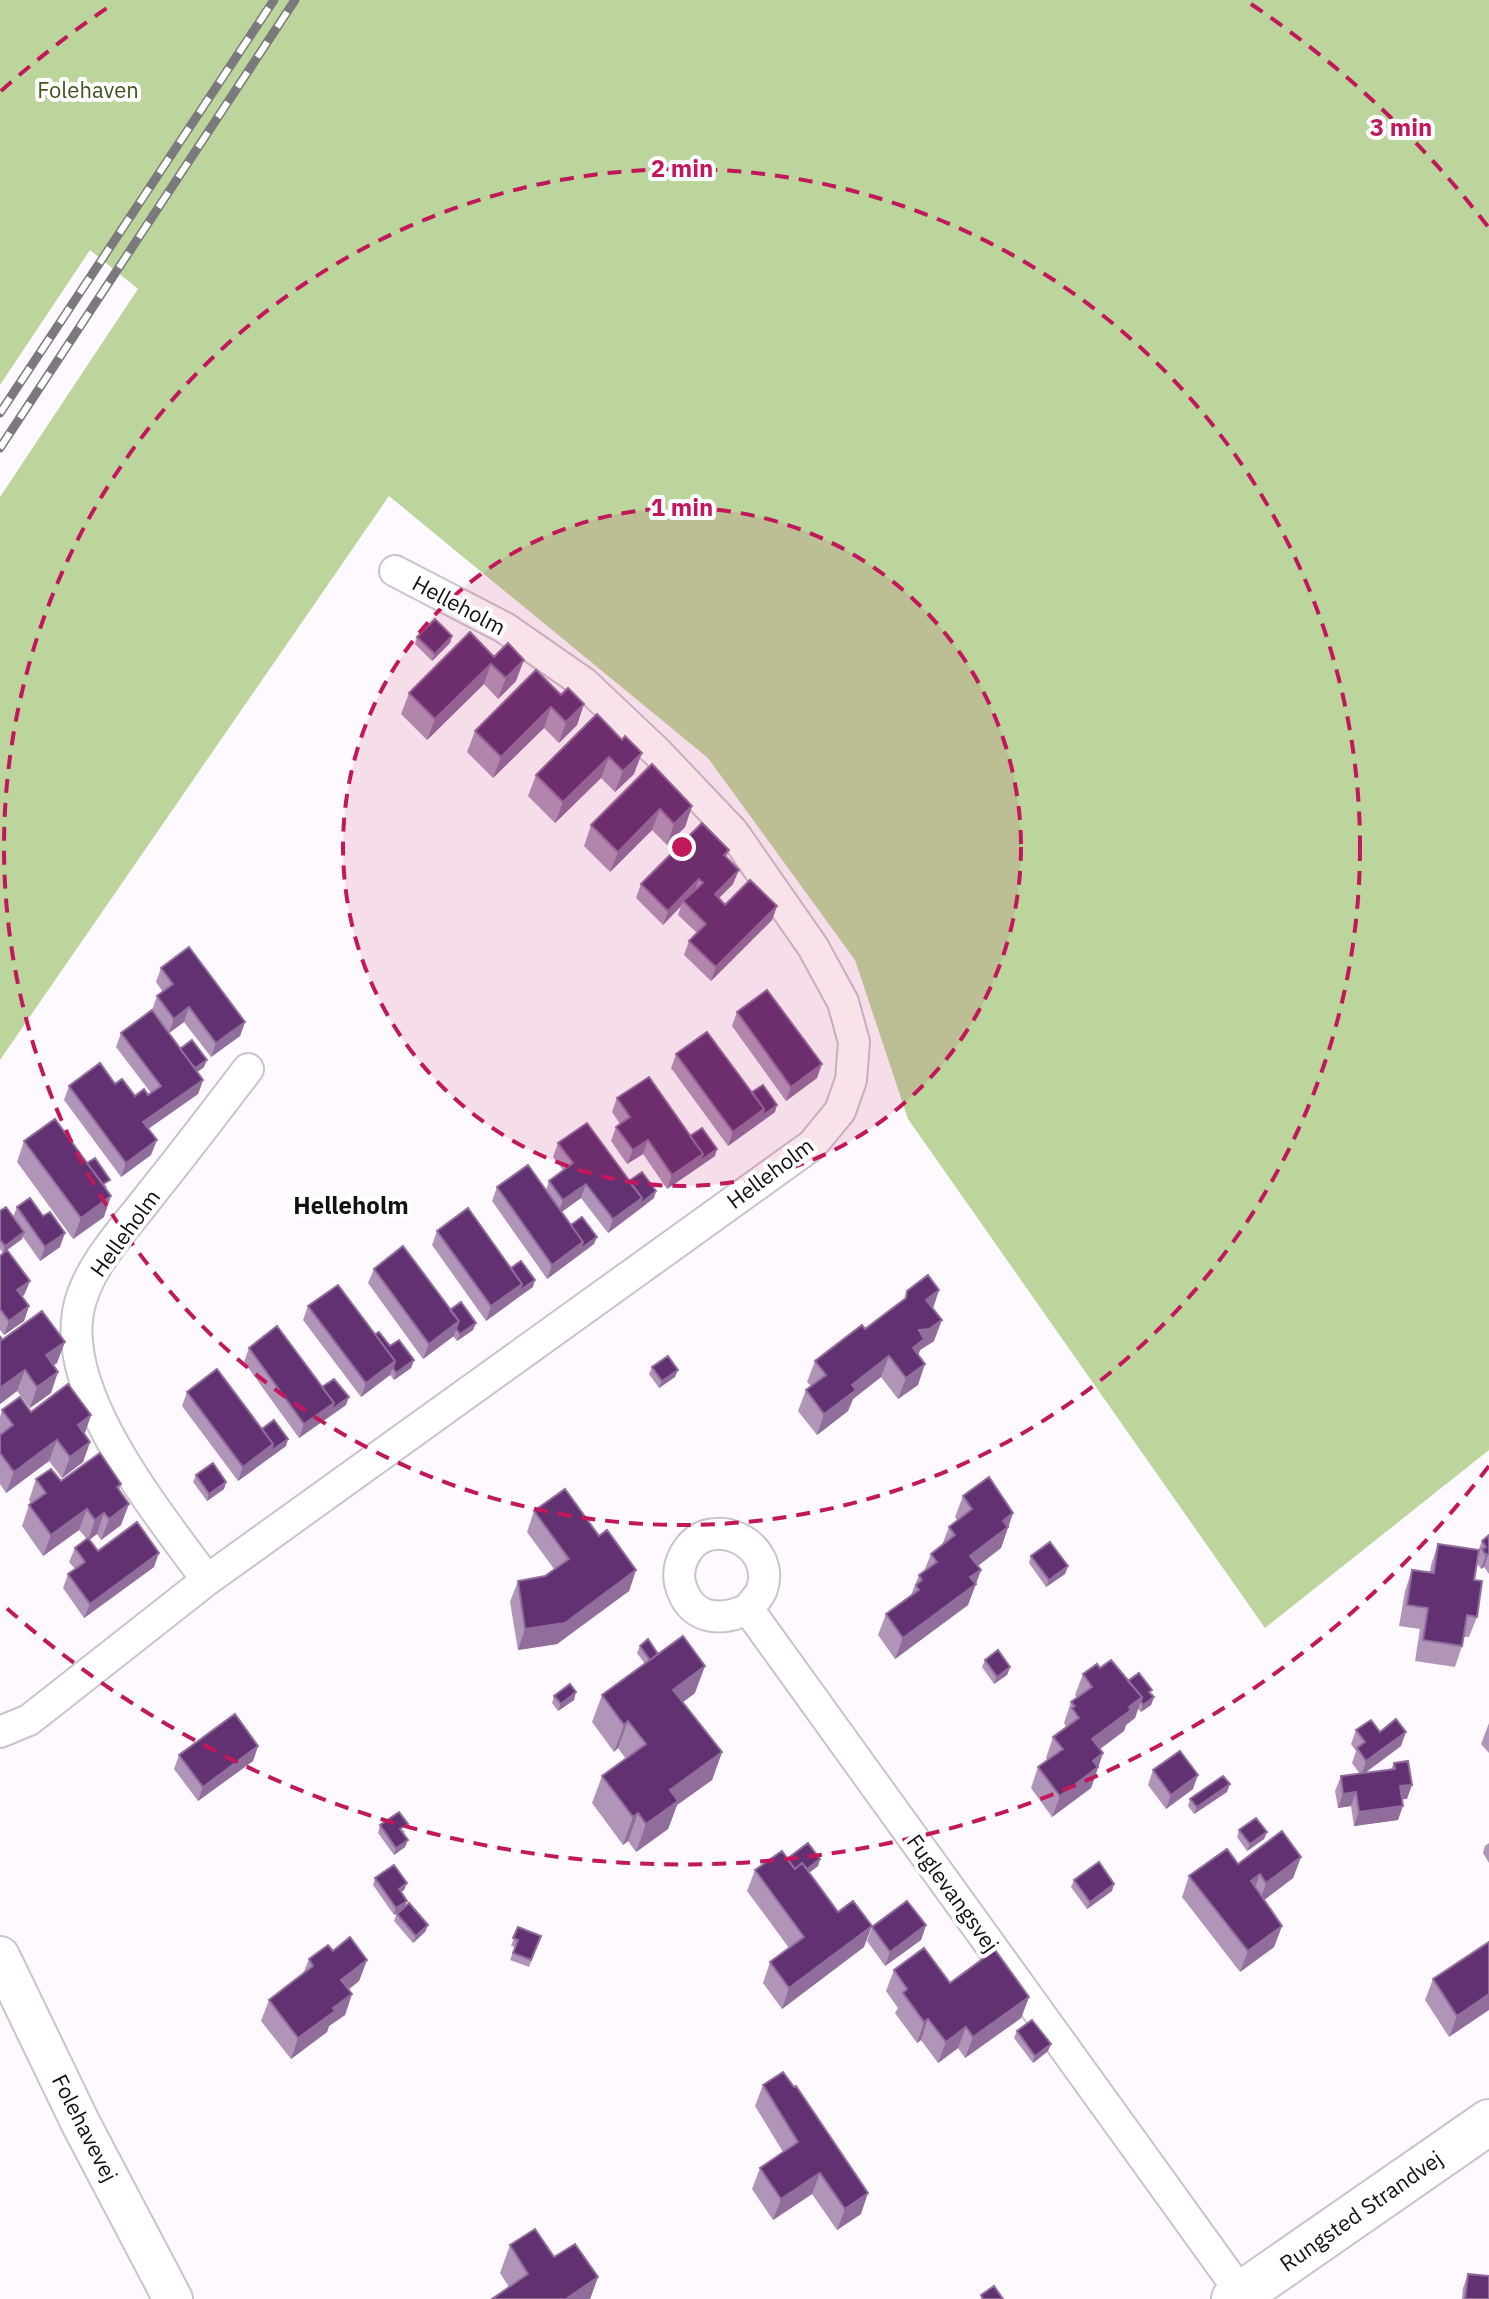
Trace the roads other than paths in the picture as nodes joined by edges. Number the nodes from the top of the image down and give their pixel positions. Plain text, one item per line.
1 (395, 571) dead end
2 (248, 1069) dead end
3 (207, 1580) junction
4 (748, 1609) dead end
5 (0, 1732) edge
6 (0, 1956) edge
7 (1489, 2122) edge
8 (1238, 2296) edge
9 (173, 2299) edge

1 - 3 street, Helleholm
2 - 3 street, Helleholm
3 - 5 street, Helleholm
4 - 8 street, Fuglevangsvej
6 - 9 street, Folehavevej
7 - 8 main road, Rungsted Strandvej

